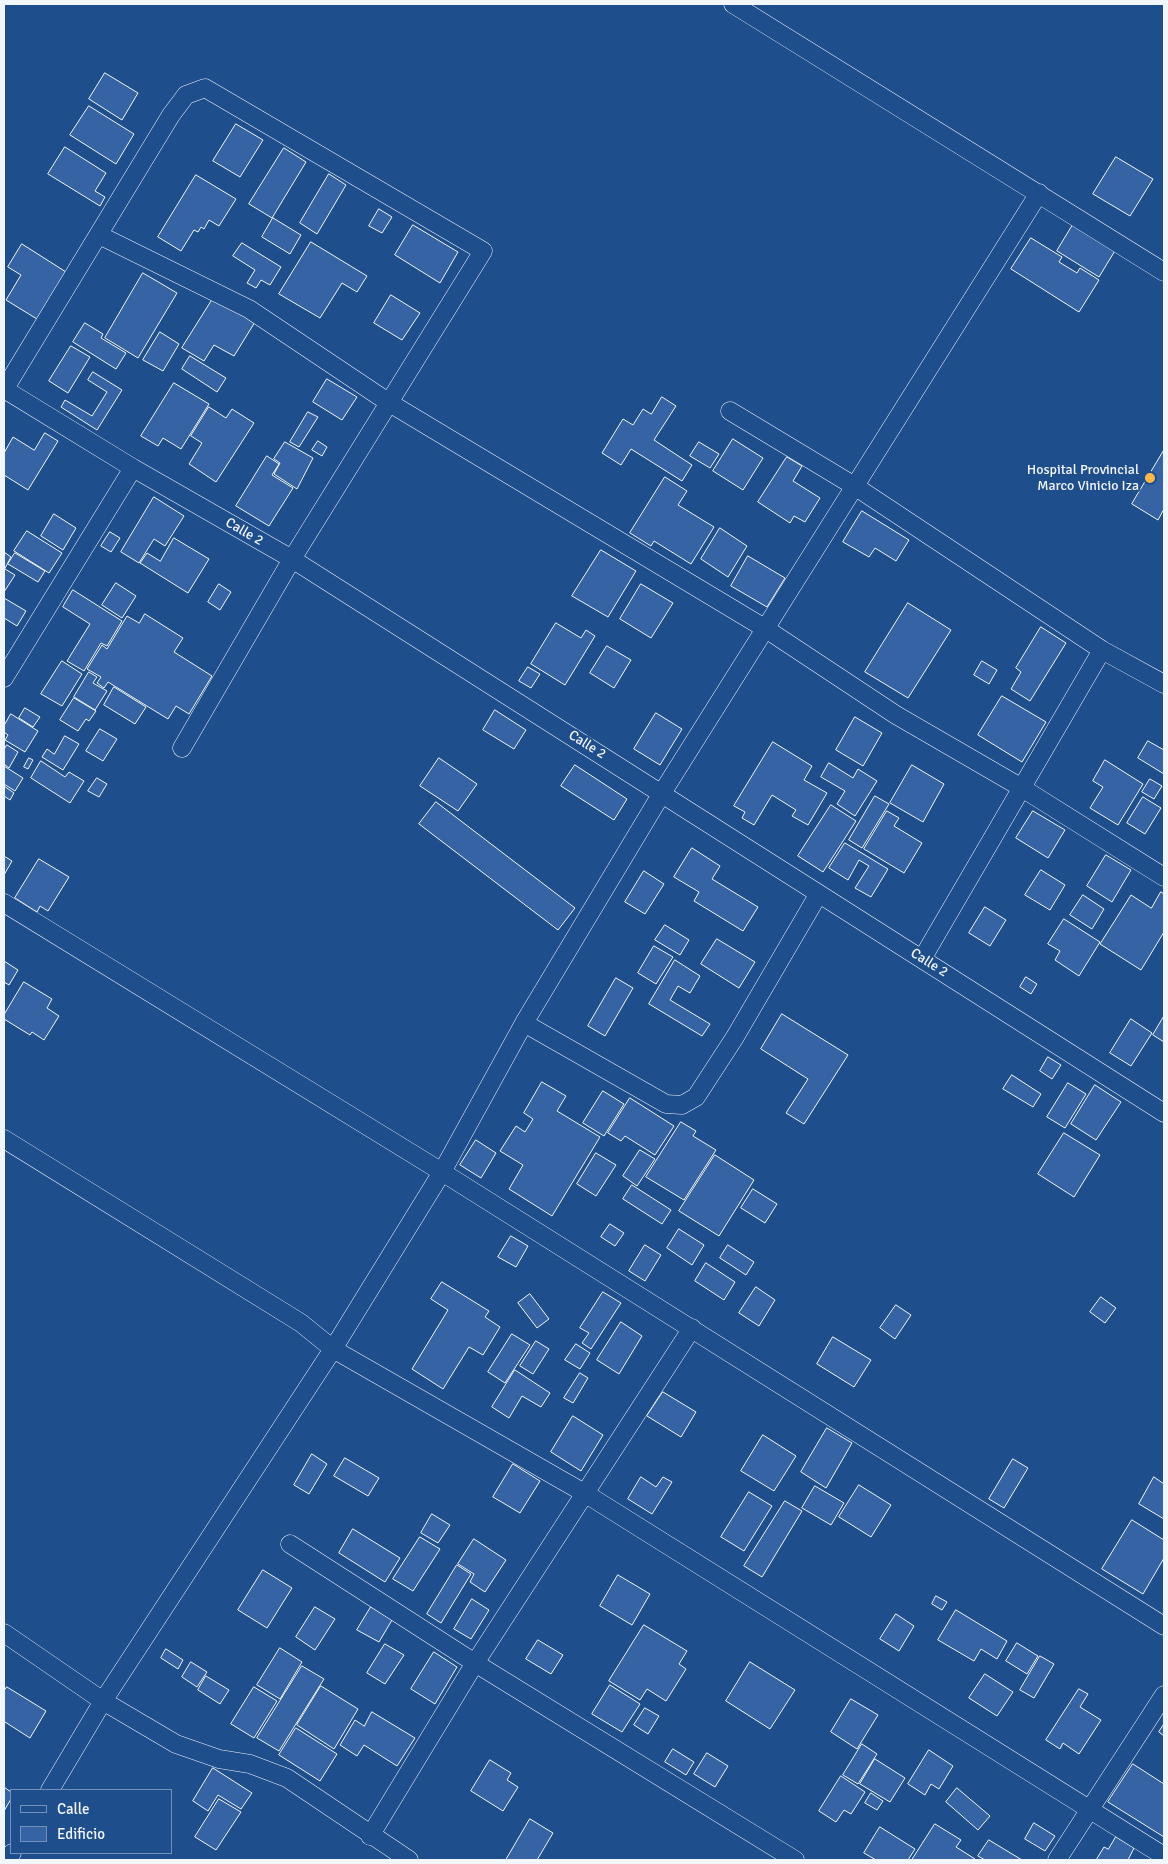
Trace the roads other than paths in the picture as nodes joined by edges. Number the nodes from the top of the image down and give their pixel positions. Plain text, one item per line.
1 (733, 4) edge
2 (1039, 193) junction
3 (99, 235) junction
4 (1164, 272) edge
5 (4, 389) edge
6 (388, 402) junction
7 (730, 411) dead end
8 (133, 468) junction
9 (856, 487) junction
10 (292, 559) junction
11 (766, 629) junction
12 (1102, 650) junction
13 (4, 678) edge
14 (1164, 684) edge
15 (182, 748) dead end
16 (1022, 788) junction
17 (662, 793) junction
18 (1164, 877) edge
19 (818, 894) junction
20 (4, 903) edge
21 (922, 959) junction
22 (524, 1023) junction
23 (1164, 1113) edge
24 (4, 1139) edge
25 (442, 1172) junction
26 (692, 1328) junction
27 (333, 1349) junction
28 (586, 1494) junction
29 (290, 1544) dead end
30 (1164, 1626) edge
31 (4, 1633) edge
32 (475, 1663) junction
33 (1164, 1695) edge
34 (103, 1701) junction
35 (51, 1789) edge
36 (1090, 1810) junction
37 (370, 1836) junction
38 (1164, 1856) edge
39 (409, 1860) edge
40 (795, 1860) edge
41 (1057, 1860) edge

1 - 2 street
2 - 4 street
2 - 9 street
3 - 5 street
3 - 6 street
3 - 6 street
5 - 8 street, Calle 2
6 - 10 street
6 - 11 street
7 - 9 street
8 - 10 street, Calle 2
8 - 13 street
9 - 11 street
9 - 12 street
10 - 15 street
10 - 17 street, Calle 2
11 - 16 street
11 - 17 street
12 - 14 street
12 - 16 street
16 - 18 street
16 - 21 street
17 - 19 street, Calle 2
17 - 22 street
19 - 21 street, Calle 2
19 - 22 street
20 - 25 street
21 - 23 street, Calle 2
22 - 25 street
24 - 27 street
25 - 26 street
25 - 27 street
26 - 28 street
26 - 30 street
27 - 28 street
27 - 34 street
28 - 32 street
28 - 36 street
29 - 32 street
31 - 34 street
32 - 37 street
32 - 40 street
33 - 36 street
34 - 35 street
34 - 37 street
36 - 38 street
36 - 41 street
37 - 39 street

